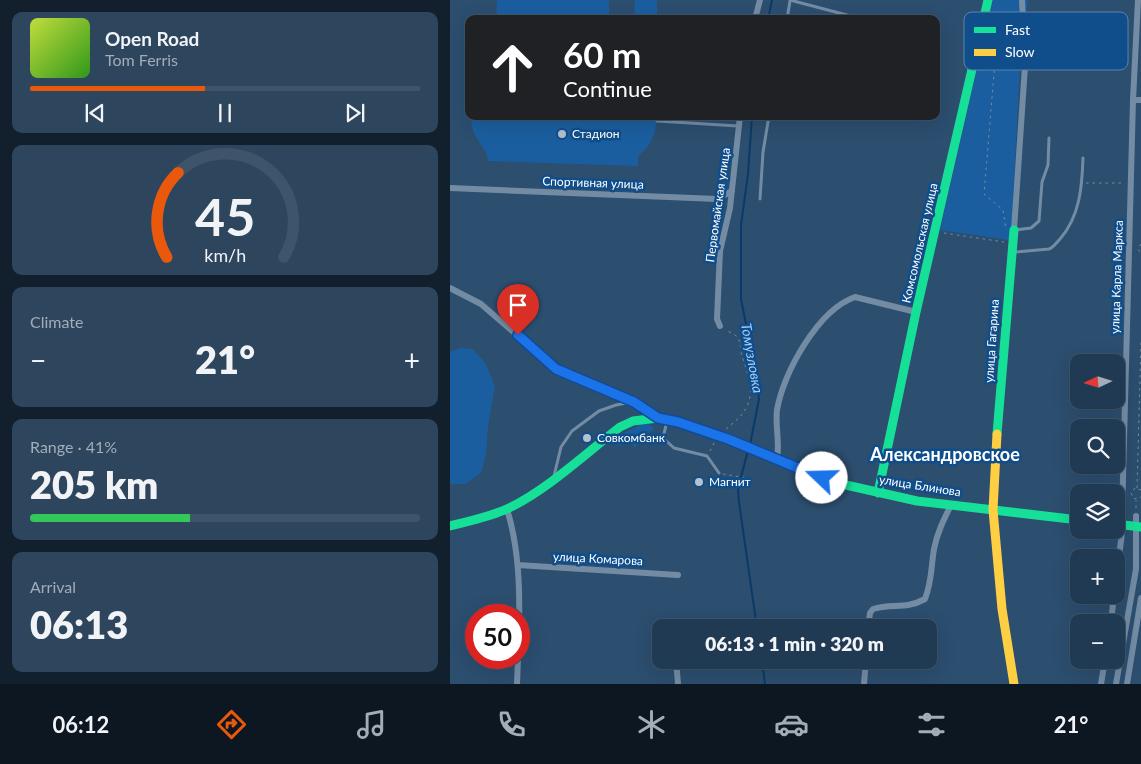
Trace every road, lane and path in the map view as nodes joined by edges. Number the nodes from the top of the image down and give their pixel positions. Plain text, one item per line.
1 (760, 0) edge
2 (790, 0) edge
3 (1138, 0) edge
4 (756, 15) edge
5 (788, 15) edge
6 (847, 15) edge
7 (973, 70) edge
8 (994, 70) edge
9 (1025, 70) edge
10 (1133, 100) junction
11 (1141, 100) edge
12 (740, 120) edge
13 (768, 120) edge
14 (657, 121) dead end
15 (739, 126) junction
16 (1049, 138) dead end
17 (1083, 158) dead end
18 (1082, 183) junction
19 (1131, 183) junction
20 (450, 188) edge
21 (732, 191) junction
22 (760, 198) dead end
23 (1014, 230) junction
24 (935, 232) junction
25 (1141, 244) edge
26 (1012, 248) junction
27 (1141, 254) edge
28 (450, 288) edge
29 (916, 312) junction
30 (720, 326) joint
31 (1141, 342) edge
32 (634, 402) junction
33 (658, 418) junction
34 (668, 420) junction
35 (718, 436) junction
36 (707, 456) junction
37 (777, 459) junction
38 (719, 473) dead end
39 (727, 474) dead end
40 (554, 477) junction
41 (747, 478) dead end
42 (1121, 484) edge
43 (1137, 488) junction
44 (1141, 490) edge
45 (878, 493) junction
46 (1141, 497) edge
47 (1136, 499) junction
48 (950, 505) junction
49 (507, 509) junction
50 (993, 510) junction
51 (1136, 516) joint
52 (1070, 519) edge
53 (1125, 523) edge
54 (450, 526) edge
55 (1138, 526) edge
56 (518, 565) junction
57 (678, 575) dead end
58 (1141, 598) edge
59 (520, 604) edge
60 (869, 619) edge
61 (518, 669) edge
62 (677, 669) edge
63 (865, 669) edge
64 (1103, 669) edge
65 (517, 684) edge
66 (678, 684) edge
67 (864, 684) edge
68 (1014, 684) edge
69 (1101, 684) edge
70 (1116, 684) edge
71 (1127, 684) edge

1 - 4 street
2 - 5 lane
2 - 6 lane
3 - 10 street, улица Карла Маркса
7 - 24 street, Комсомольская улица
8 - 26 path
9 - 23 street, улица Гагарина
10 - 11 street
10 - 19 street, улица Карла Маркса
12 - 15 street, Первомайская улица
13 - 22 lane
14 - 15 lane
15 - 21 street, Первомайская улица
16 - 23 lane
17 - 18 lane
18 - 19 path
18 - 26 lane
19 - 42 street, улица Карла Маркса
20 - 21 street, Спортивная улица
21 - 30 street, Первомайская улица
23 - 26 street, улица Гагарина
24 - 26 path
24 - 29 street, Комсомольская улица
25 - 27 path
26 - 50 street, улица Гагарина
28 - 32 street
29 - 37 street
29 - 45 street, Комсомольская улица
30 - 35 path
31 - 43 path
32 - 33 street
32 - 40 lane
33 - 34 street
33 - 40 street
34 - 35 street
34 - 36 lane
35 - 36 path
35 - 37 street, улица Блинова
36 - 38 lane
37 - 45 street, улица Блинова
39 - 41 path
40 - 49 street
43 - 44 path
43 - 47 path
45 - 48 street, улица Блинова
46 - 47 path
47 - 51 path
48 - 50 street, улица Блинова
48 - 60 street
49 - 54 street
49 - 56 street
50 - 52 street, улица Блинова
50 - 68 street, улица Гагарина
51 - 55 street
53 - 55 street
55 - 70 street
56 - 57 street, улица Комарова
56 - 59 street
58 - 71 street
61 - 65 street
62 - 66 street
63 - 67 street
64 - 69 street

